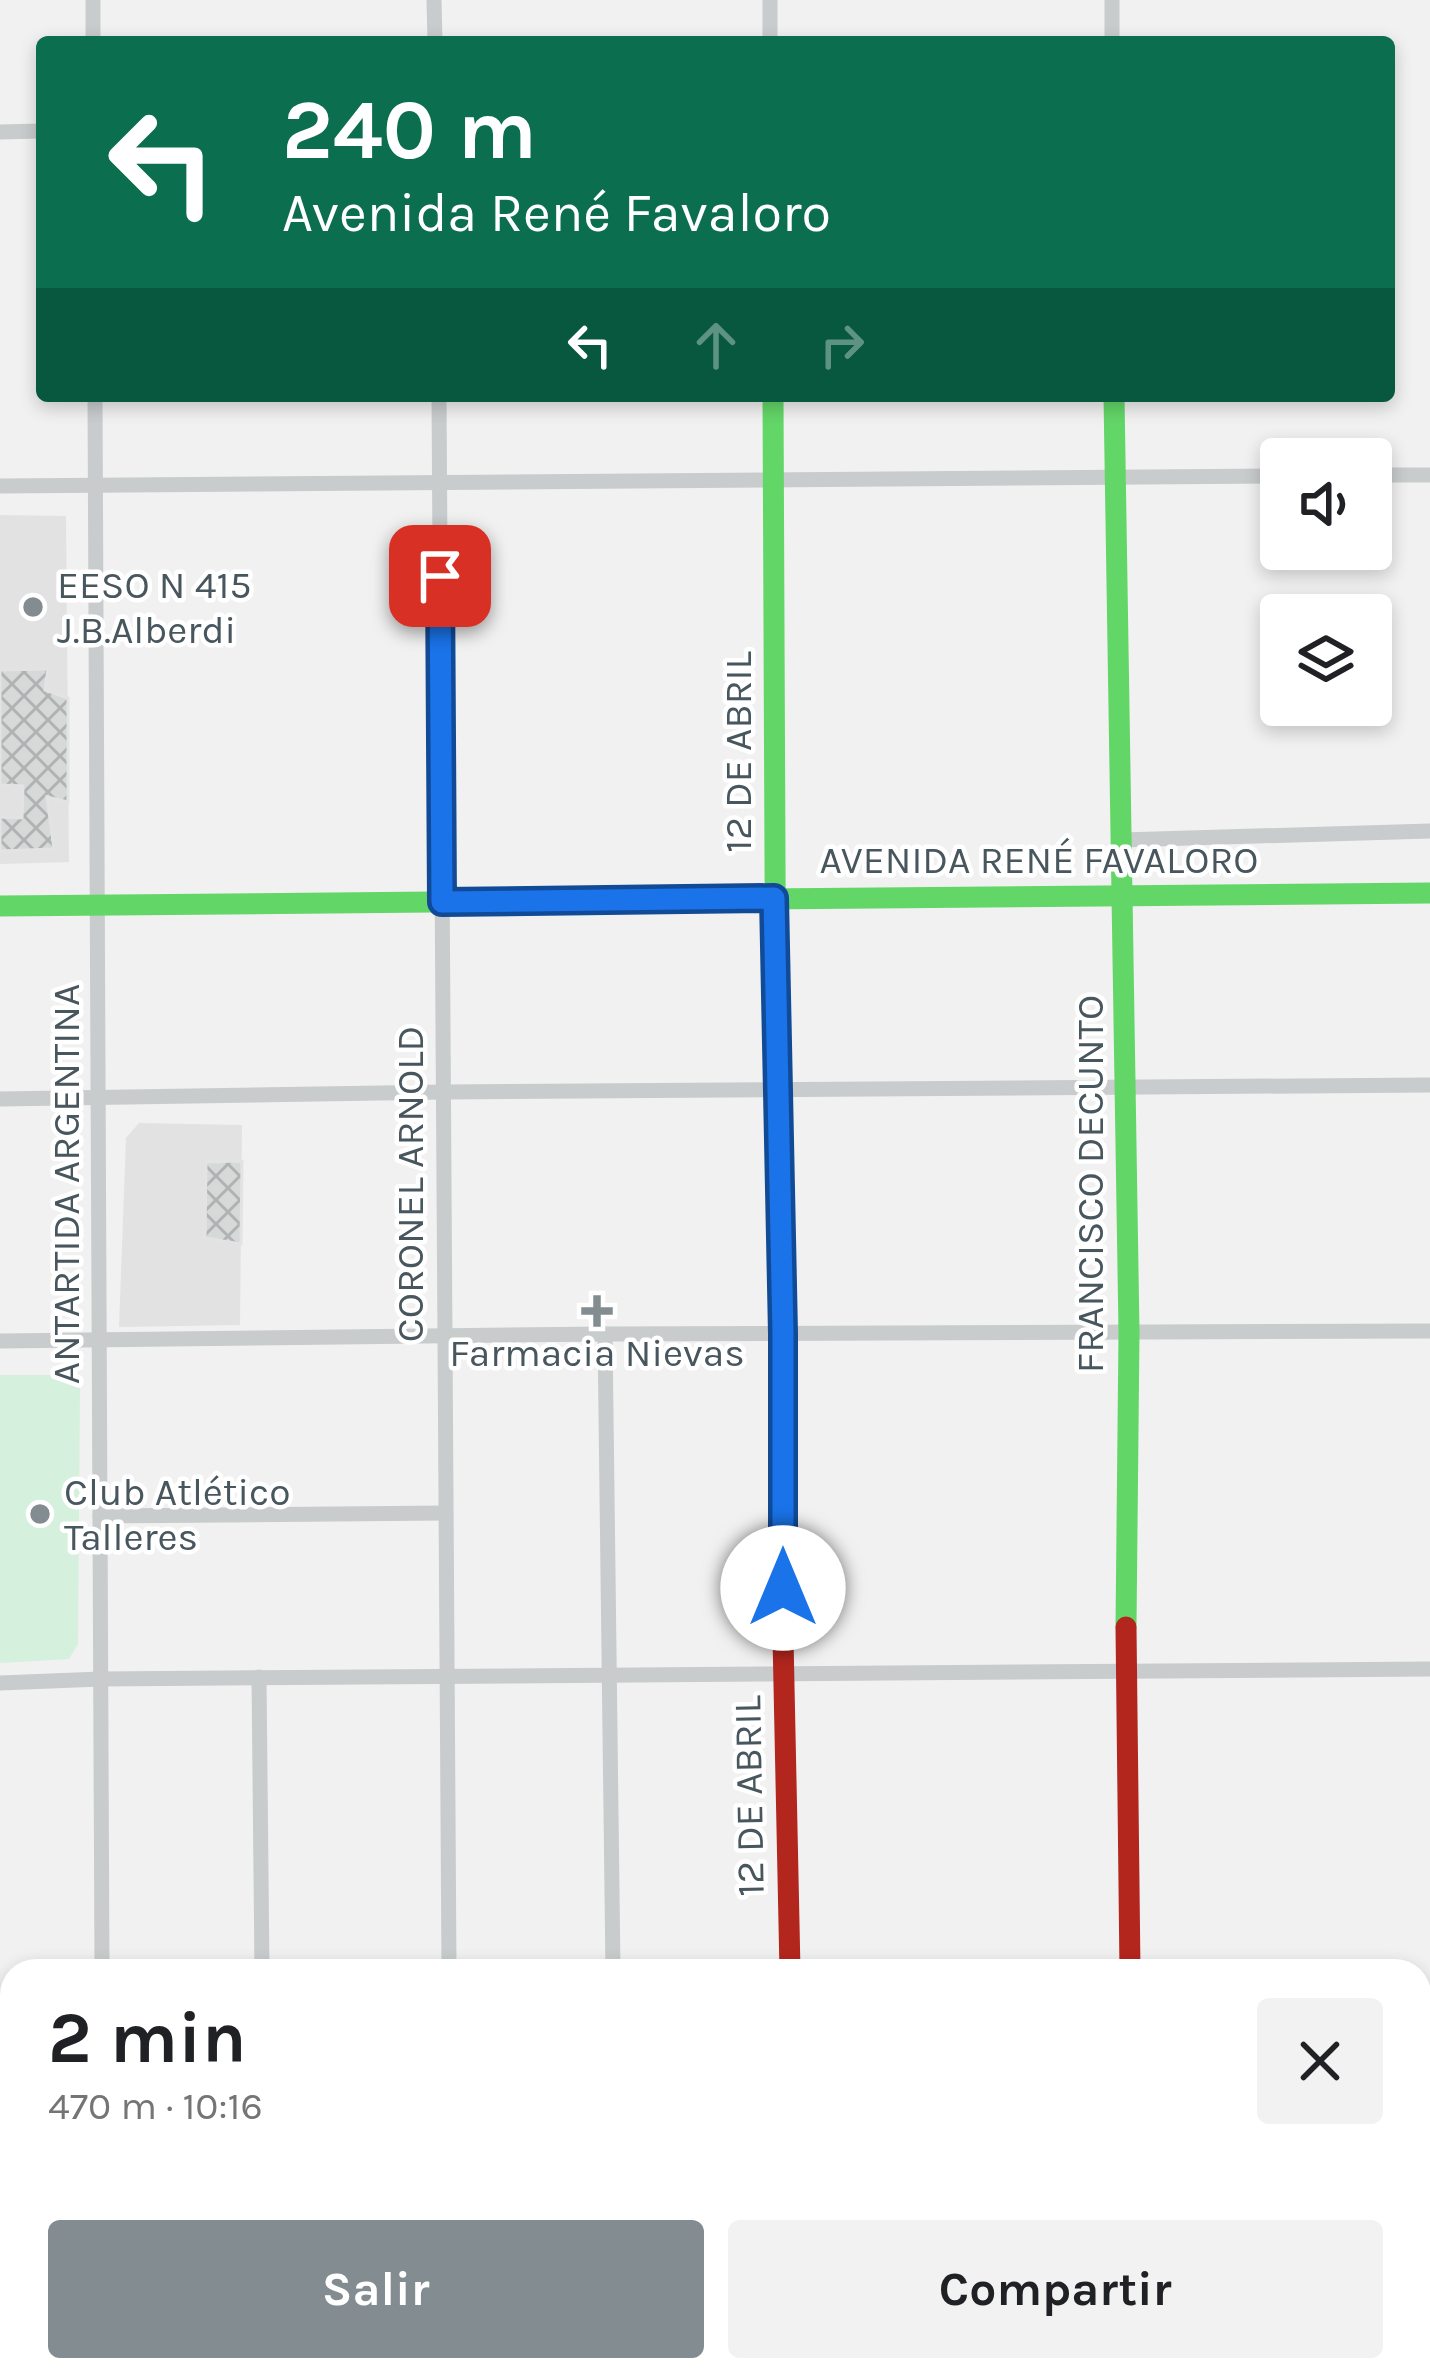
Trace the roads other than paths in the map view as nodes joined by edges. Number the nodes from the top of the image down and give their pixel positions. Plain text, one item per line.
1 (93, 0) edge
2 (434, 0) edge
3 (770, 0) edge
4 (1112, 0) edge
5 (93, 36) edge
6 (435, 36) edge
7 (770, 36) edge
8 (1112, 36) edge
9 (36, 131) edge
10 (0, 132) edge
11 (95, 402) edge
12 (439, 402) edge
13 (773, 402) edge
14 (1114, 402) edge
15 (1392, 475) edge
16 (1430, 475) edge
17 (1260, 476) edge
18 (1115, 477) junction
19 (774, 480) junction
20 (440, 483) junction
21 (0, 486) edge
22 (95, 486) junction
23 (1430, 831) edge
24 (1122, 840) junction
25 (1430, 893) edge
26 (1124, 895) junction
27 (774, 898) junction
28 (442, 902) junction
29 (98, 905) junction
30 (0, 906) edge
31 (1430, 1085) edge
32 (1126, 1088) junction
33 (776, 1091) junction
34 (443, 1092) junction
35 (98, 1097) junction
36 (0, 1099) edge
37 (1430, 1331) edge
38 (1129, 1332) junction
39 (605, 1334) junction
40 (783, 1334) junction
41 (444, 1336) junction
42 (100, 1340) junction
43 (0, 1341) edge
44 (445, 1513) junction
45 (100, 1516) junction
46 (1430, 1669) edge
47 (1125, 1671) junction
48 (782, 1673) junction
49 (609, 1675) junction
50 (445, 1676) junction
51 (259, 1677) junction
52 (101, 1678) junction
53 (0, 1683) edge
54 (102, 1959) edge
55 (262, 1959) edge
56 (448, 1959) edge
57 (613, 1959) edge
58 (790, 1959) edge
59 (1130, 1959) edge

1 - 5 street
2 - 6 street
3 - 7 street
4 - 8 street
9 - 10 street
11 - 22 street, ANTARTIDA ARGENTINA
12 - 20 street, CORONEL ARNOLD
13 - 19 street, 12 DE ABRIL
14 - 18 street, FRANCISCO DECUNTO
15 - 16 street
17 - 18 street
18 - 19 street
18 - 24 street, FRANCISCO DECUNTO
19 - 20 street
19 - 27 street, 12 DE ABRIL
20 - 22 street
20 - 28 street, CORONEL ARNOLD
21 - 22 street
22 - 29 street, ANTARTIDA ARGENTINA
23 - 24 street
24 - 26 street, FRANCISCO DECUNTO
25 - 26 street, AVENIDA RENÉ FAVALORO
26 - 27 street, AVENIDA RENÉ FAVALORO
26 - 32 street, FRANCISCO DECUNTO
27 - 28 street, AVENIDA RENÉ FAVALORO
27 - 33 street, 12 DE ABRIL
28 - 29 street, AVENIDA RENÉ FAVALORO
28 - 34 street, CORONEL ARNOLD
29 - 30 street, AVENIDA RENÉ FAVALORO
29 - 35 street, ANTARTIDA ARGENTINA
31 - 32 street
32 - 33 street
32 - 38 street, FRANCISCO DECUNTO
33 - 34 street
33 - 40 street, 12 DE ABRIL
34 - 35 street
34 - 41 street, CORONEL ARNOLD
35 - 36 street
35 - 42 street, ANTARTIDA ARGENTINA
37 - 38 street
38 - 40 street
38 - 47 street, FRANCISCO DECUNTO
39 - 40 street
39 - 41 street
39 - 49 street
40 - 48 street, 12 DE ABRIL
41 - 42 street
41 - 44 street, CORONEL ARNOLD
42 - 43 street
42 - 45 street, ANTARTIDA ARGENTINA
44 - 45 street
44 - 50 street, CORONEL ARNOLD
45 - 52 street, ANTARTIDA ARGENTINA
46 - 47 street
47 - 48 street
47 - 59 street, FRANCISCO DECUNTO
48 - 49 street
48 - 58 street, 12 DE ABRIL
49 - 50 street
49 - 57 street
50 - 51 street
50 - 56 street, CORONEL ARNOLD
51 - 52 street
51 - 55 street
52 - 53 street
52 - 54 street, ANTARTIDA ARGENTINA

